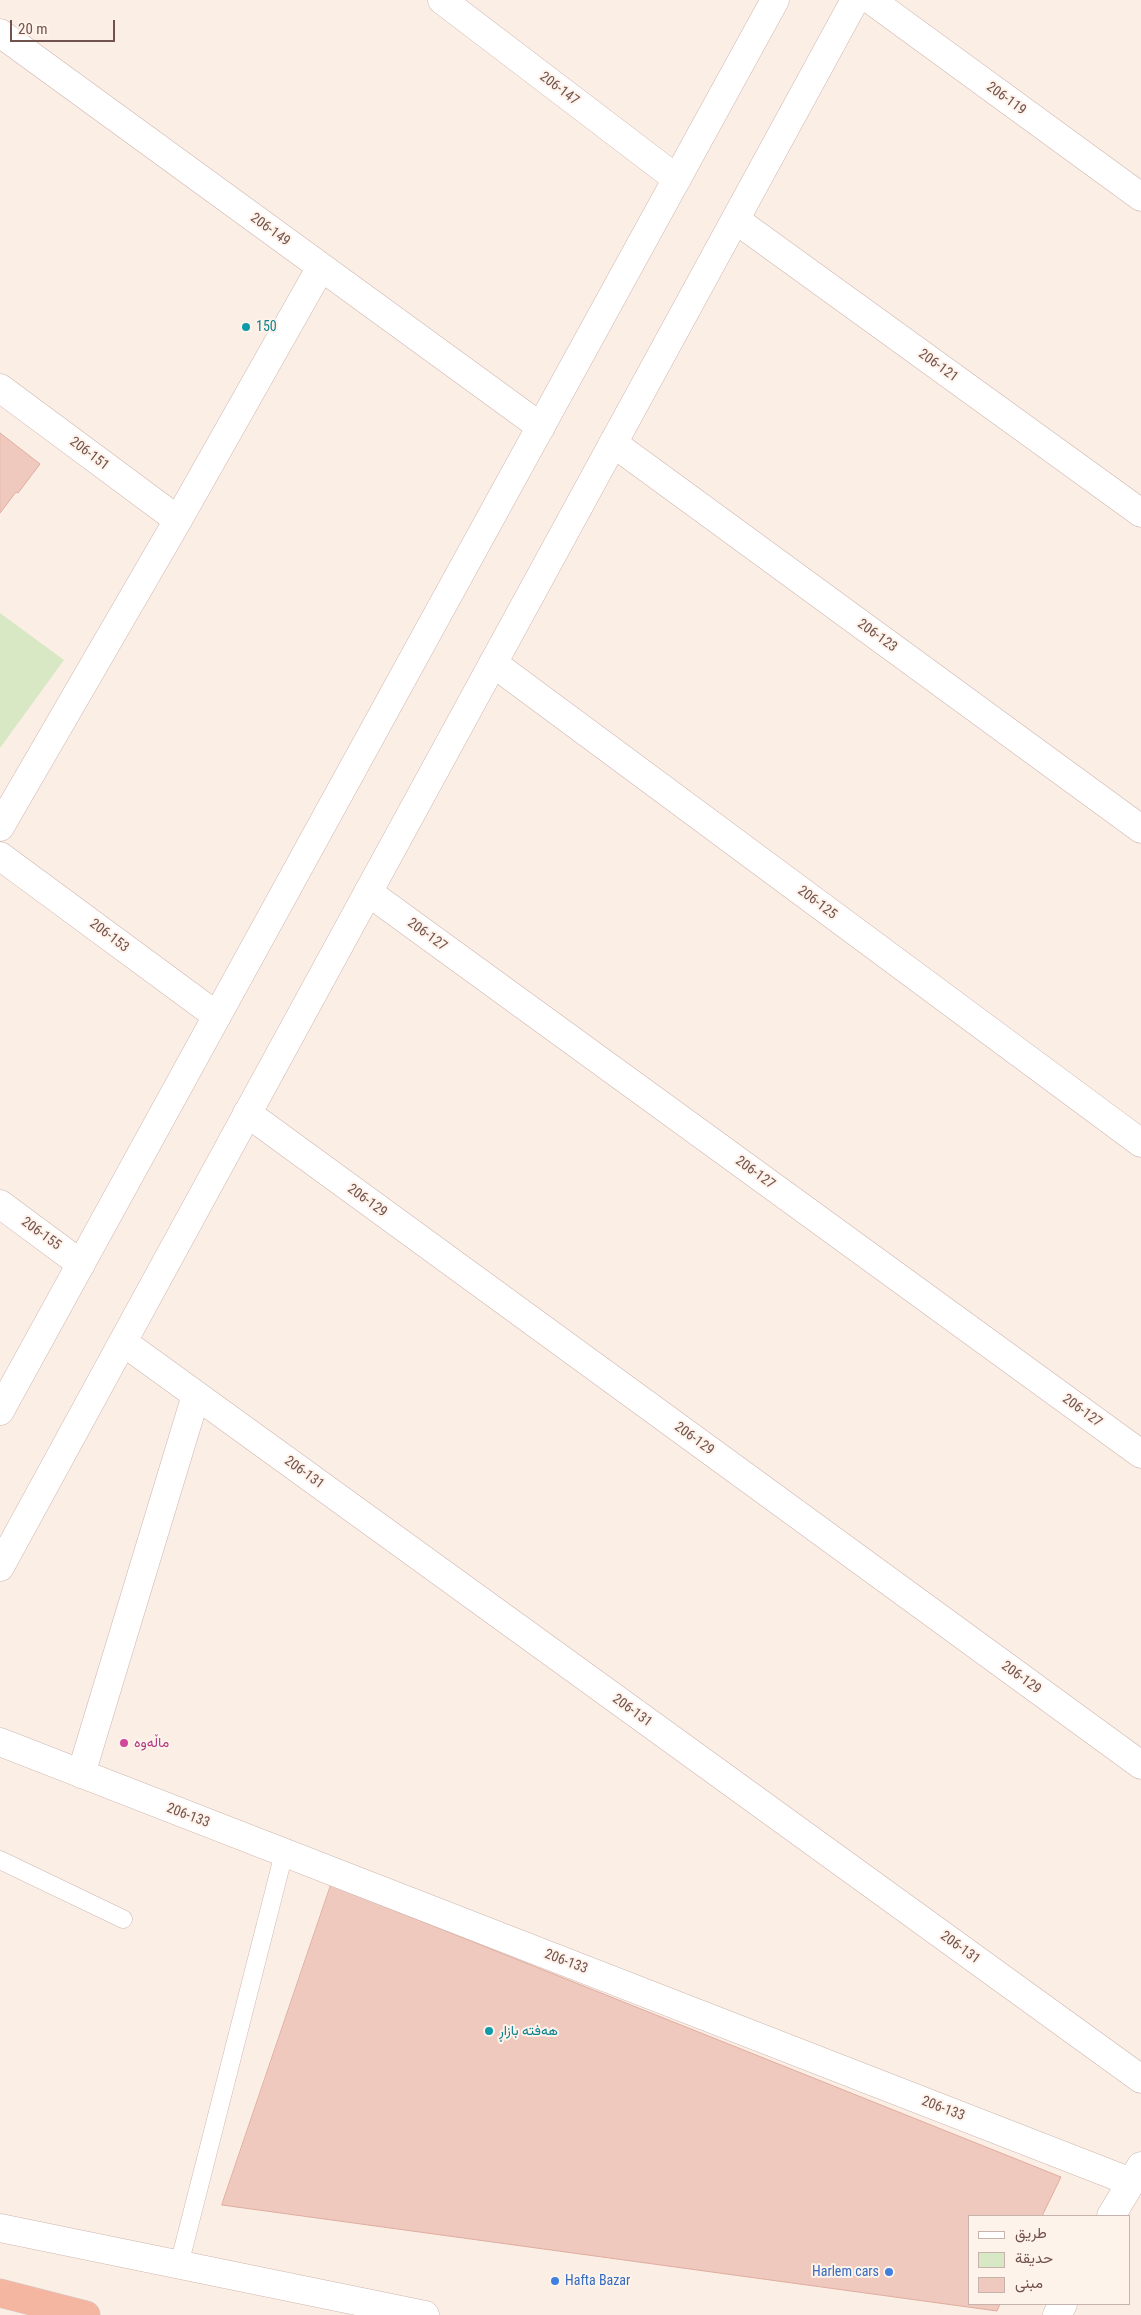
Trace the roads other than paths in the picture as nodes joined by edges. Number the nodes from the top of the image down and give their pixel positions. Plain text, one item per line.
1 (775, 0) edge
2 (855, 0) edge
3 (871, 0) edge
4 (451, 3) edge
5 (0, 33) edge
6 (677, 179) junction
7 (1141, 197) edge
8 (736, 220) junction
9 (321, 267) junction
10 (0, 388) edge
11 (541, 427) junction
12 (613, 443) junction
13 (1141, 513) edge
14 (178, 520) junction
15 (493, 663) junction
16 (0, 826) edge
17 (1141, 828) edge
18 (0, 856) edge
19 (368, 892) junction
20 (217, 1016) junction
21 (247, 1113) junction
22 (1141, 1143) edge
23 (0, 1204) edge
24 (81, 1264) junction
25 (123, 1342) junction
26 (196, 1395) junction
27 (0, 1412) edge
28 (1141, 1454) edge
29 (0, 1566) edge
30 (0, 1742) edge
31 (1141, 1765) edge
32 (81, 1774) junction
33 (284, 1853) junction
34 (0, 1860) edge
35 (123, 1919) dead end
36 (1141, 2079) edge
37 (1136, 2174) edge
38 (1112, 2215) edge
39 (0, 2228) edge
40 (179, 2265) junction
41 (0, 2293) edge
42 (86, 2315) edge
43 (425, 2315) edge

1 - 6 street
2 - 8 street
3 - 7 street, 206-119
4 - 6 street, 206-147
5 - 9 street, 206-149
6 - 11 street
8 - 12 street
8 - 13 street, 206-121
9 - 11 street, 206-149
9 - 14 street
10 - 14 street, 206-151
11 - 20 street
12 - 15 street
12 - 17 street, 206-123
14 - 16 street
15 - 19 street
15 - 22 street, 206-125
18 - 20 street, 206-153
19 - 21 street
19 - 28 street, 206-127
20 - 24 street
21 - 25 street
21 - 31 street, 206-129
23 - 24 street, 206-155
24 - 27 street
25 - 26 street, 206-131
25 - 29 street
26 - 32 street
26 - 36 street, 206-131
30 - 32 street, 206-133
32 - 33 street, 206-133
33 - 37 street, 206-133
33 - 40 lane
34 - 35 lane
37 - 38 street
39 - 40 street
40 - 43 street
41 - 42 highway

